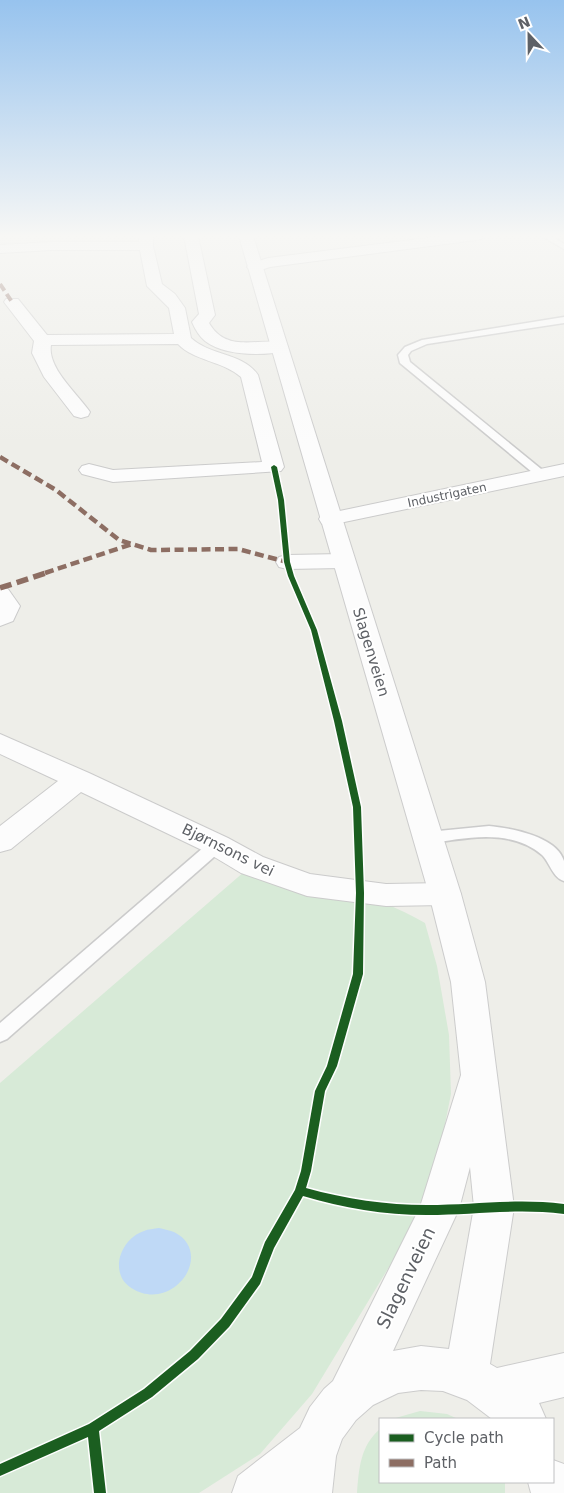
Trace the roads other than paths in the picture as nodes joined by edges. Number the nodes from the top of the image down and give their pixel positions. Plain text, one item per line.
1 (15, 306) edge
2 (177, 306) edge
3 (205, 306) edge
4 (267, 306) edge
5 (181, 317) junction
6 (564, 320) edge
7 (200, 322) junction
8 (183, 339) junction
9 (43, 341) junction
10 (279, 347) junction
11 (81, 412) dead end
12 (89, 470) dead end
13 (564, 470) edge
14 (542, 475) junction
15 (330, 519) junction
16 (342, 560) junction
17 (287, 562) dead end
18 (0, 594) edge
19 (0, 619) edge
20 (0, 743) edge
21 (80, 779) junction
22 (428, 838) junction
23 (0, 842) edge
24 (217, 845) junction
25 (564, 875) edge
26 (445, 894) junction
27 (0, 1034) edge
28 (478, 1072) junction
29 (564, 1375) edge
30 (350, 1394) junction
31 (495, 1395) edge
32 (316, 1444) junction
33 (255, 1493) edge
34 (309, 1493) edge

1 - 9 street
2 - 5 street
3 - 7 street
4 - 10 street, Slagenveien
5 - 7 street
5 - 8 street
6 - 14 lane
7 - 10 street
8 - 9 street
8 - 12 street
9 - 11 street
10 - 15 street, Slagenveien
13 - 14 street, Industrigaten
14 - 15 street, Industrigaten
15 - 16 street, Slagenveien
16 - 17 street
16 - 22 street, Slagenveien
18 - 19 street
20 - 21 street, Bjørnsons vei
21 - 23 street
21 - 24 street, Bjørnsons vei
22 - 25 lane
22 - 26 street, Slagenveien
24 - 26 street, Bjørnsons vei
24 - 27 lane
26 - 28 street, Slagenveien
28 - 30 street, Slagenveien
28 - 31 street, Slagenveien
29 - 31 street
30 - 31 street
30 - 32 street
32 - 33 street
32 - 34 street

